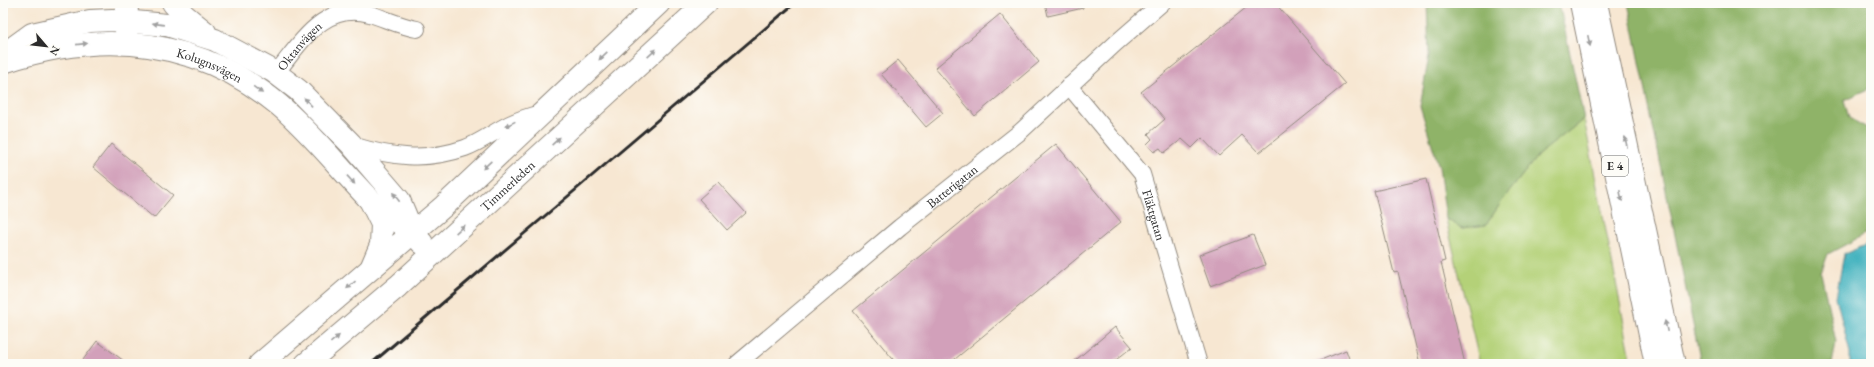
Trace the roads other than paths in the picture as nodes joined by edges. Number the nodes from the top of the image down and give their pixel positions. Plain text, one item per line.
1 (173, 3) edge
2 (659, 3) edge
3 (706, 3) edge
4 (1162, 3) edge
5 (1581, 3) edge
6 (1596, 3) edge
7 (126, 22) edge
8 (417, 29) dead end
9 (215, 40) junction
10 (3, 55) edge
11 (3, 62) edge
12 (276, 73) junction
13 (1069, 86) junction
14 (547, 110) junction
15 (351, 144) junction
16 (370, 200) junction
17 (413, 232) junction
18 (432, 255) junction
19 (371, 268) junction
20 (260, 364) edge
21 (306, 364) edge
22 (737, 364) edge
23 (1199, 364) edge
24 (1656, 364) edge
25 (1674, 364) edge

1 - 9 main road, Kolugnsvägen
2 -> 14 main road
18 -> 3 main road, Timmerleden
4 - 13 street, Batterigatan
5 -> 24 main road, E 4
25 -> 6 main road, E 4
9 -> 7 main road, Kolugnsvägen
7 - 10 main road, Kolugnsvägen
11 -> 7 main road, Kolugnsvägen
7 -> 16 main road, Kolugnsvägen
8 - 12 street, Oktanvägen
9 - 12 main road, Kolugnsvägen
15 -> 12 main road, Kolugnsvägen
13 - 22 street, Batterigatan
13 - 23 street, Fläktgatan
14 -> 15 street, Kolugnsvägen
14 -> 17 main road
17 -> 15 main road, Kolugnsvägen
16 - 17 main road, Kolugnsvägen
16 - 19 main road, Kolugnsvägen
17 - 18 main road, Kolugnsvägen
17 - 19 main road
21 -> 18 main road, Timmerleden
19 -> 20 main road

